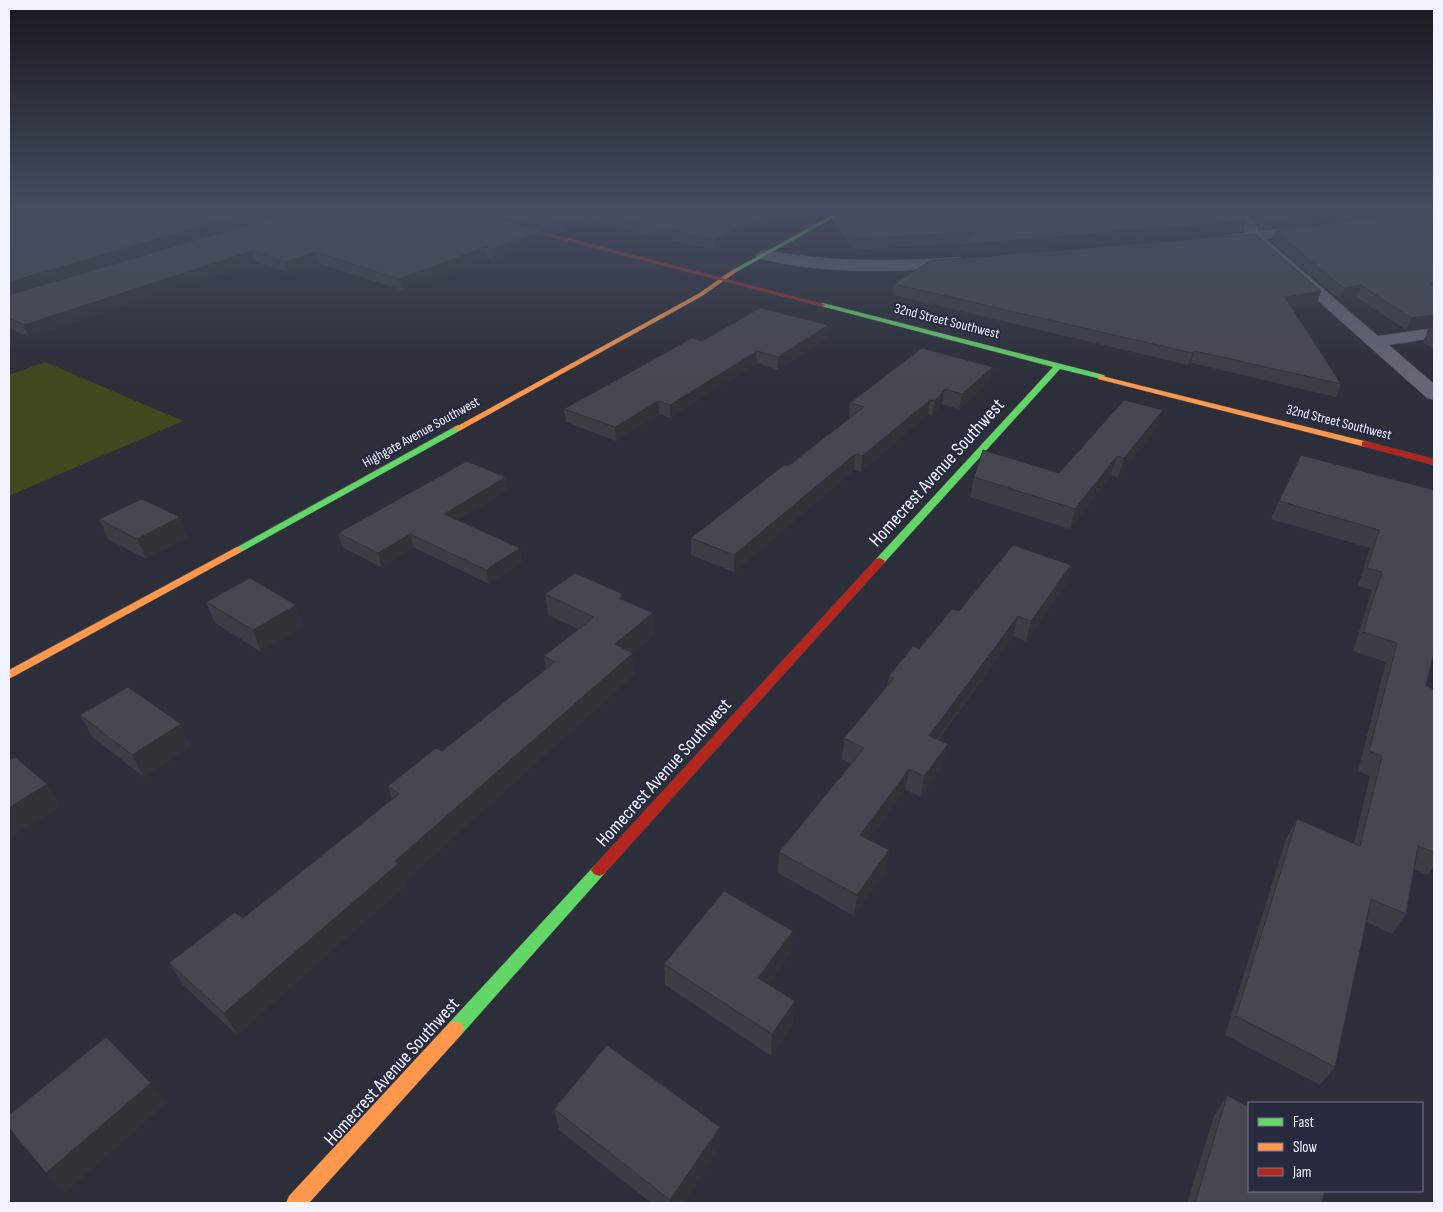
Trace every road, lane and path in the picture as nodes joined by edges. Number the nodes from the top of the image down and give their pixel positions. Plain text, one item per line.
1 (673, 267) edge
2 (743, 267) edge
3 (855, 267) edge
4 (894, 267) edge
5 (1288, 267) edge
6 (721, 279) junction
7 (1434, 333) edge
8 (1374, 342) junction
9 (1058, 366) junction
10 (1434, 394) edge
11 (1434, 462) edge
12 (9, 675) edge
13 (296, 1203) edge

1 - 6 street, 32nd Street Southwest
2 - 6 street, Highgate Avenue Southwest
3 - 4 street
5 - 8 street
6 - 9 street, 32nd Street Southwest
6 - 12 street, Highgate Avenue Southwest
7 - 8 street
8 - 10 street
9 - 11 street, 32nd Street Southwest
9 - 13 street, Homecrest Avenue Southwest

